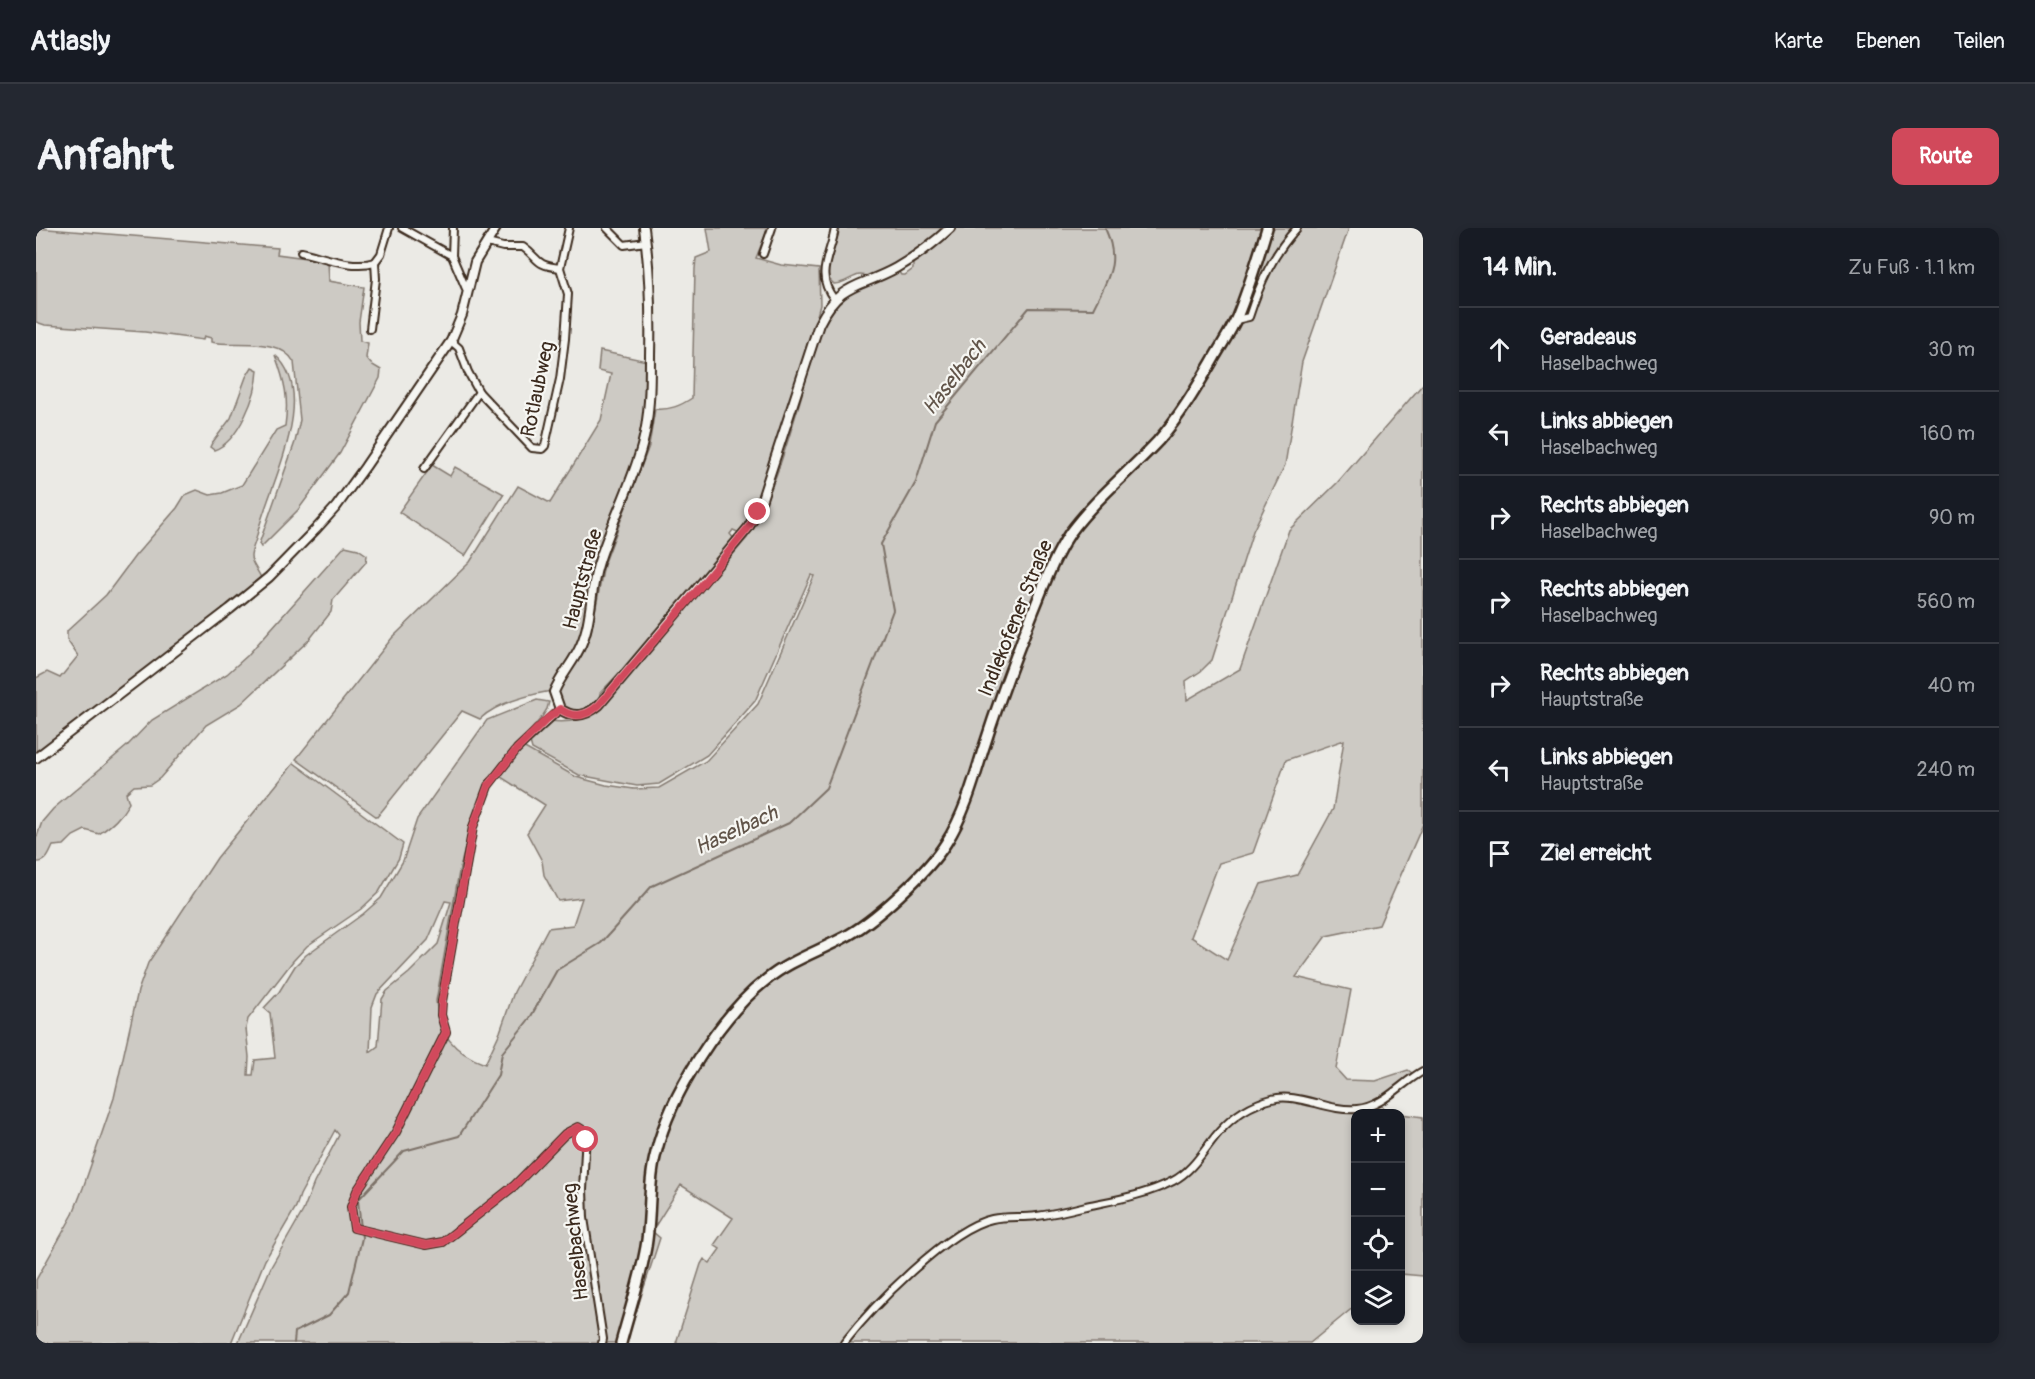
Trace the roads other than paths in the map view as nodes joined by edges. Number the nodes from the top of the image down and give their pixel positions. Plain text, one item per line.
1 (389, 228) edge
2 (402, 228) edge
3 (453, 228) edge
4 (496, 228) edge
5 (569, 228) edge
6 (607, 228) edge
7 (644, 228) edge
8 (772, 228) edge
9 (835, 228) edge
10 (950, 228) edge
11 (1267, 228) edge
12 (1297, 228) edge
13 (646, 242) junction
14 (487, 243) junction
15 (301, 252) dead end
16 (763, 254) dead end
17 (452, 256) junction
18 (375, 262) junction
19 (560, 268) junction
20 (467, 291) junction
21 (834, 299) junction
22 (1236, 320) junction
23 (370, 329) dead end
24 (451, 341) junction
25 (479, 392) junction
26 (424, 469) dead end
27 (560, 709) junction
28 (36, 758) edge
29 (1423, 1071) edge
30 (602, 1343) edge
31 (621, 1343) edge
32 (844, 1343) edge

1 - 18 street
2 - 17 street
3 - 17 street
4 - 14 street
5 - 19 street, Rotlaubweg
6 - 13 street
7 - 13 street, Hauptstraße
8 - 16 street
9 - 21 street
10 - 21 street
11 - 22 main road, Indlekofener Straße
12 - 22 street
13 - 27 street, Hauptstraße
14 - 19 street
14 - 20 street
15 - 18 street
17 - 20 street
18 - 23 street
19 - 25 street, Rotlaubweg
20 - 24 street
21 - 27 street
22 - 31 main road, Indlekofener Straße
24 - 25 street, Rotlaubweg
24 - 28 street
25 - 26 street
27 - 30 street, Haselbachweg
29 - 32 street

